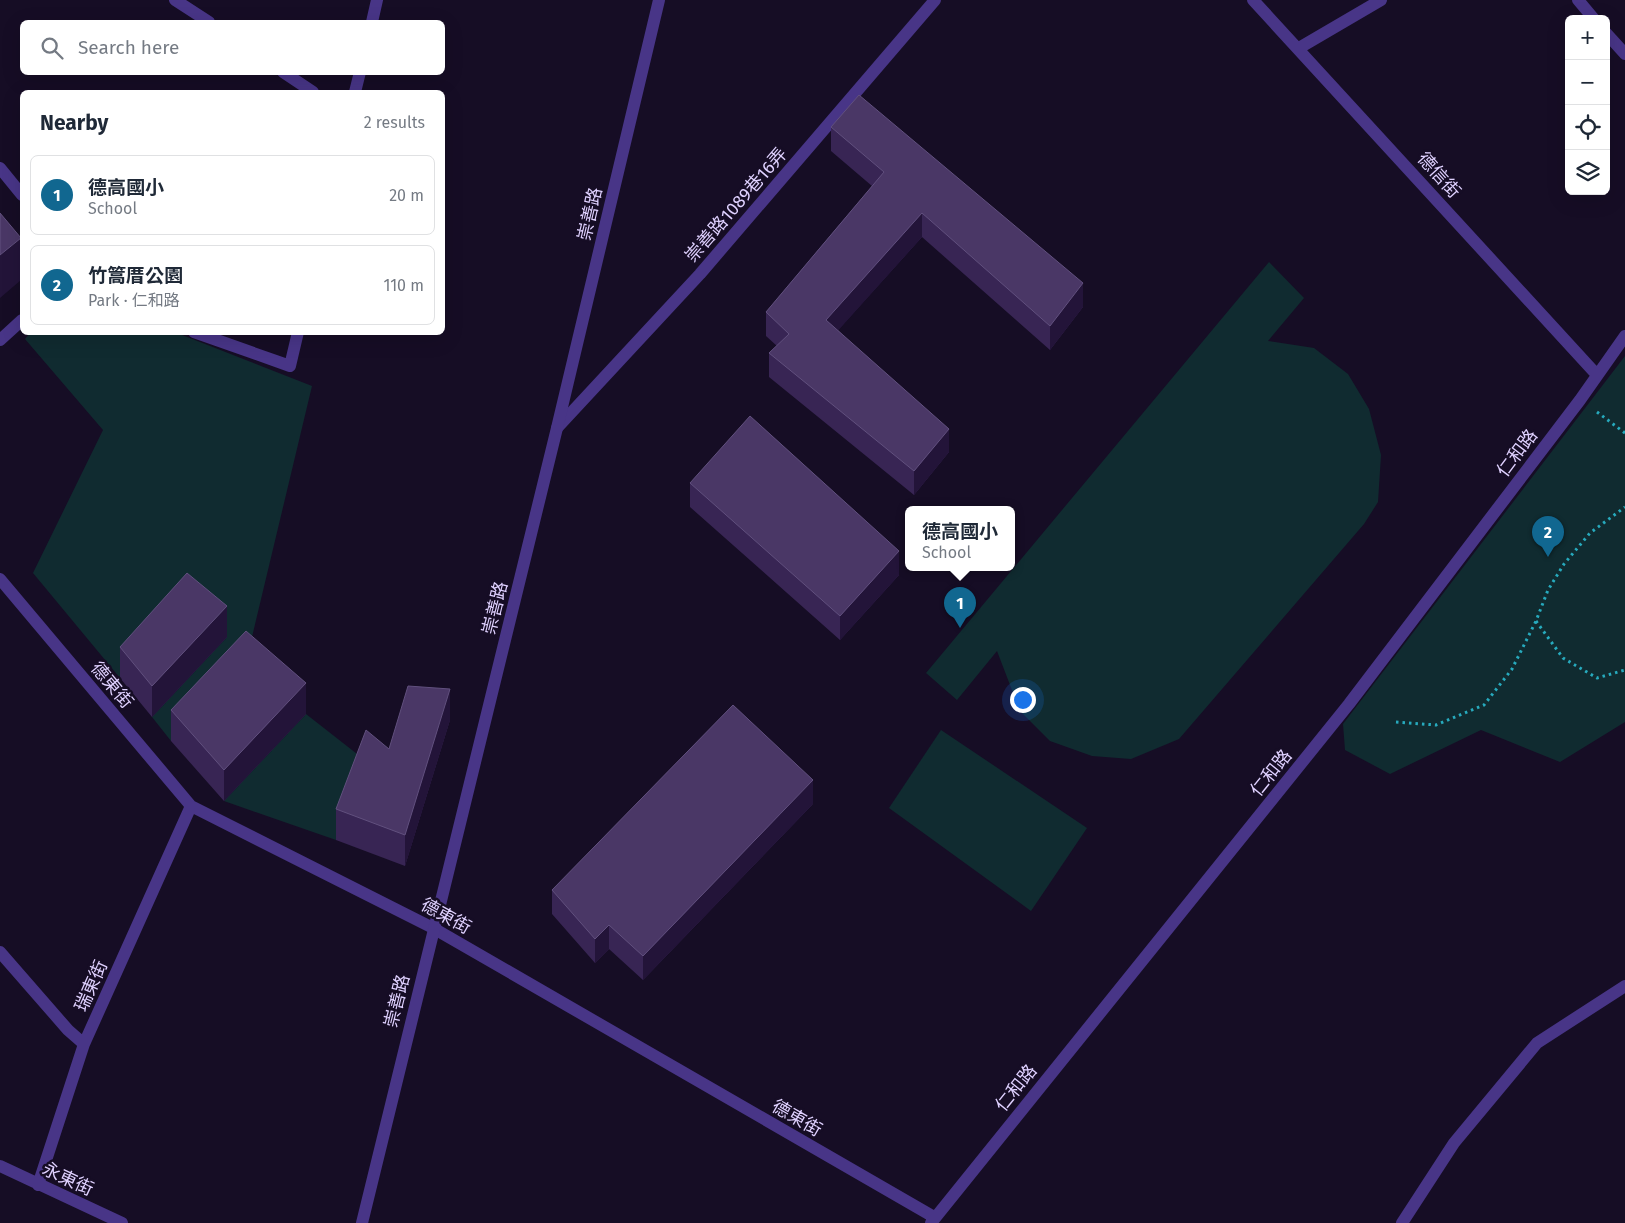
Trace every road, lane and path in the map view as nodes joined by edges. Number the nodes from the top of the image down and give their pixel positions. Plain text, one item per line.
1 (175, 0) edge
2 (377, 0) edge
3 (659, 0) edge
4 (935, 0) edge
5 (1253, 0) edge
6 (1382, 0) edge
7 (1578, 0) edge
8 (1591, 15) edge
9 (206, 20) edge
10 (372, 20) edge
11 (1610, 37) edge
12 (1299, 48) junction
13 (1625, 54) edge
14 (288, 75) edge
15 (359, 75) edge
16 (310, 90) edge
17 (356, 90) edge
18 (0, 168) edge
19 (20, 193) edge
20 (20, 322) edge
21 (202, 335) edge
22 (297, 335) edge
23 (1625, 336) edge
24 (0, 340) edge
25 (1597, 375) junction
26 (1580, 400) junction
27 (557, 428) junction
28 (1625, 433) edge
29 (1625, 507) edge
30 (0, 578) edge
31 (1536, 621) junction
32 (1625, 670) edge
33 (1396, 722) dead end
34 (191, 806) junction
35 (432, 928) junction
36 (0, 952) edge
37 (1625, 986) edge
38 (84, 1044) junction
39 (0, 1166) edge
40 (38, 1185) junction
41 (932, 1220) edge
42 (122, 1223) edge
43 (362, 1223) edge
44 (1402, 1223) edge

1 - 9 street
2 - 10 street
3 - 27 street, 崇善路
4 - 27 street, 崇善路1089巷16弄
5 - 12 street, 德信街
6 - 12 street
7 - 8 street
11 - 13 street
12 - 25 street, 德信街
14 - 16 street
15 - 17 street
18 - 19 street
20 - 24 street
21 - 22 street
23 - 25 street, 仁和路
25 - 26 street, 仁和路
26 - 28 path
26 - 41 street, 仁和路
27 - 35 street, 崇善路
29 - 31 path
30 - 34 street, 德東街
31 - 32 path
31 - 33 path
34 - 35 street, 德東街
34 - 38 street, 瑞東街
35 - 41 street, 德東街
35 - 43 street, 崇善路
36 - 38 street
37 - 44 street
38 - 40 street, 瑞東街
39 - 40 street, 永東街
40 - 42 street, 永東街

